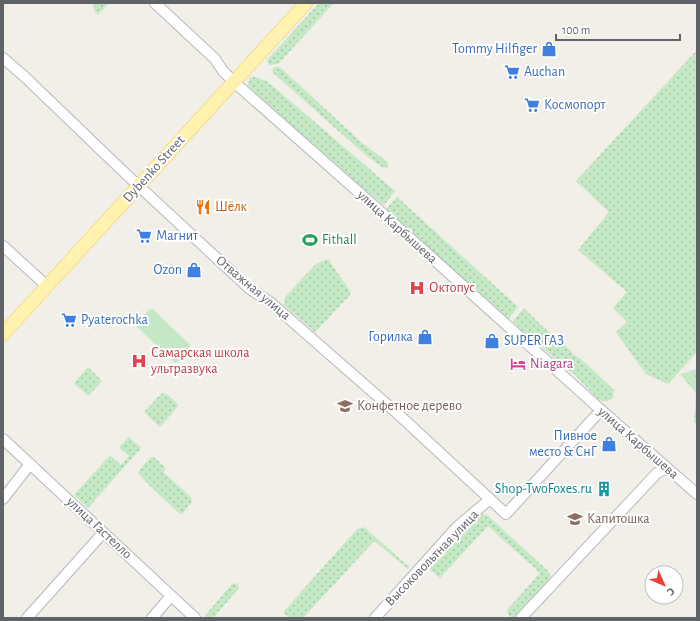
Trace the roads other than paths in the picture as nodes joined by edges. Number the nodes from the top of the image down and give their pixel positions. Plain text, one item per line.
1 (155, 3) edge
2 (306, 3) edge
3 (3, 58) edge
4 (234, 82) junction
5 (138, 186) junction
6 (3, 246) edge
7 (47, 286) junction
8 (3, 334) edge
9 (601, 410) junction
10 (3, 439) edge
11 (30, 464) junction
12 (667, 468) junction
13 (697, 494) edge
14 (3, 499) edge
15 (490, 499) junction
16 (103, 533) junction
17 (171, 596) junction
18 (27, 618) edge
19 (152, 618) edge
20 (195, 618) edge
21 (375, 618) edge
22 (521, 618) edge

1 - 4 street, улица Карбышева
2 - 4 main road, Dybenko Street
3 - 5 street, Отважная улица
4 - 5 main road, Dybenko Street
4 - 9 street, улица Карбышева
5 - 7 main road, Dybenko Street
5 - 15 street, Отважная улица
6 - 7 street
7 - 8 main road, Dybenko Street
9 - 12 street, улица Карбышева
9 - 15 street, Отважная улица
10 - 11 street, улица Гастелло
11 - 14 street
11 - 16 street, улица Гастелло
12 - 13 street, улица Карбышева
12 - 22 street
15 - 21 street, Высоковольтная улица
16 - 17 street, улица Гастелло
16 - 18 street
17 - 19 street
17 - 20 street, улица Гастелло

